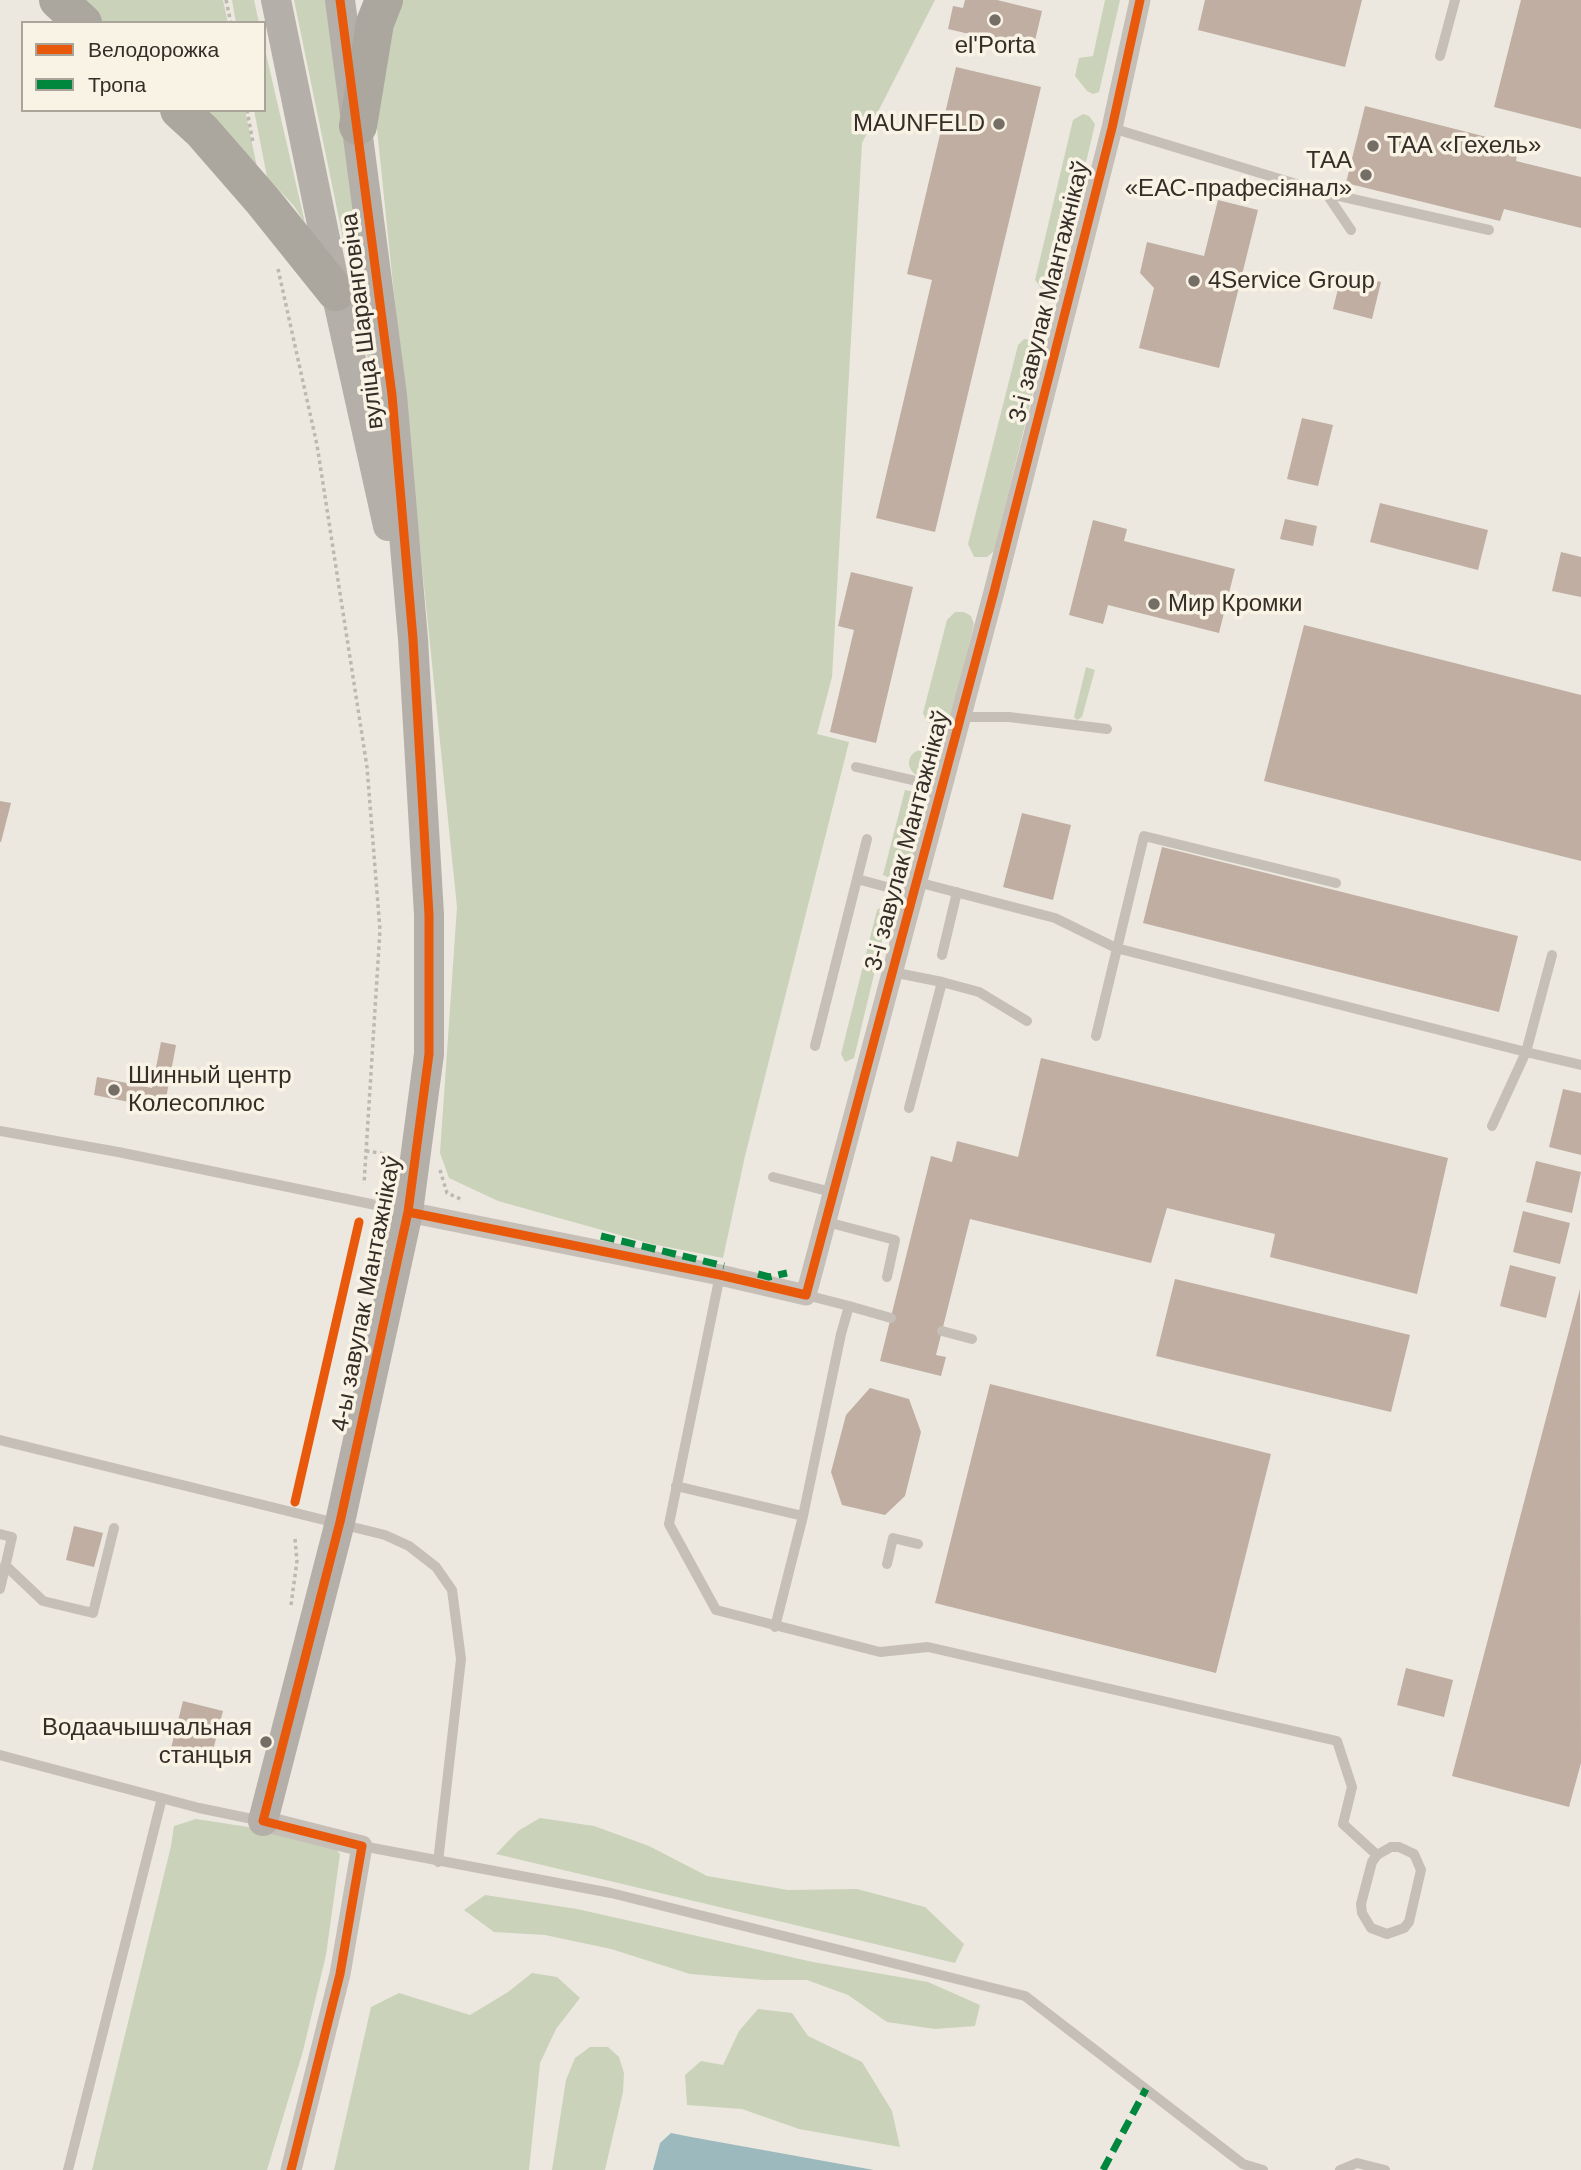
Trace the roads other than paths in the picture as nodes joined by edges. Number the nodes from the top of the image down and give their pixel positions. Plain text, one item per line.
1 (58, 0) edge
2 (276, 0) edge
3 (341, 0) edge
4 (384, 0) edge
5 (1140, 0) edge
6 (1455, 0) edge
7 (81, 21) edge
8 (1440, 56) dead end
9 (181, 112) edge
10 (359, 125) junction
11 (1111, 128) junction
12 (1326, 193) junction
13 (1351, 230) dead end
14 (1489, 230) dead end
15 (336, 292) junction
16 (413, 639) junction
17 (961, 717) junction
18 (1107, 729) dead end
19 (856, 767) dead end
20 (942, 787) junction
21 (867, 839) dead end
22 (857, 879) junction
23 (1336, 883) dead end
24 (915, 888) junction
25 (957, 892) junction
26 (1116, 948) junction
27 (942, 955) dead end
28 (1552, 955) dead end
29 (892, 972) junction
30 (942, 982) junction
31 (1027, 1021) dead end
32 (1096, 1036) dead end
33 (815, 1046) dead end
34 (1526, 1052) junction
35 (1581, 1065) edge
36 (909, 1108) dead end
37 (1492, 1126) dead end
38 (0, 1131) edge
39 (773, 1177) dead end
40 (835, 1193) junction
41 (408, 1212) junction
42 (827, 1222) junction
43 (720, 1275) junction
44 (887, 1277) dead end
45 (807, 1295) junction
46 (849, 1306) junction
47 (891, 1318) dead end
48 (942, 1331) dead end
49 (972, 1339) dead end
50 (0, 1440) edge
51 (676, 1486) junction
52 (803, 1516) junction
53 (340, 1522) junction
54 (114, 1528) dead end
55 (0, 1534) edge
56 (918, 1544) dead end
57 (887, 1564) dead end
58 (5, 1565) junction
59 (0, 1589) edge
60 (775, 1627) junction
61 (0, 1755) edge
62 (162, 1798) junction
63 (263, 1821) junction
64 (362, 1846) junction
65 (1377, 1855) junction
66 (438, 1862) junction
67 (68, 2170) edge
68 (291, 2170) edge
69 (1263, 2170) edge
70 (1340, 2170) edge
71 (1385, 2170) edge

1 - 7 highway
2 - 15 street, вуліца Шаранговіча
3 - 10 street, вуліца Шаранговіча
4 - 10 highway
5 - 11 street, 3-і завулак Мантажнікаў
6 - 8 lane
9 - 15 highway
10 - 16 street, вуліца Шаранговіча
11 - 12 lane
11 - 17 street, 3-і завулак Мантажнікаў
12 - 13 lane
12 - 14 lane
15 - 16 street, вуліца Шаранговіча
16 - 41 street, 4-ы завулак Мантажнікаў
17 - 18 lane
17 - 20 street, 3-і завулак Мантажнікаў
19 - 20 lane
20 - 24 street, 3-і завулак Мантажнікаў
21 - 22 lane
22 - 24 lane
22 - 33 lane
23 - 26 lane
24 - 25 lane
24 - 29 street, 3-і завулак Мантажнікаў
25 - 26 lane
25 - 27 lane
26 - 32 lane
26 - 34 lane
28 - 34 lane
29 - 30 lane
29 - 40 street, 3-і завулак Мантажнікаў
30 - 31 lane
30 - 36 lane
34 - 35 lane
34 - 37 lane
38 - 41 lane
39 - 40 lane
40 - 42 street, 3-і завулак Мантажнікаў
41 - 43 street
41 - 53 street, 4-ы завулак Мантажнікаў
42 - 44 lane
42 - 45 street, 3-і завулак Мантажнікаў
43 - 45 street
43 - 51 lane
45 - 46 lane
46 - 47 lane
46 - 52 lane
48 - 49 lane
50 - 53 lane
51 - 52 lane
51 - 60 lane
52 - 60 lane
53 - 63 street, 4-ы завулак Мантажнікаў
53 - 66 lane
54 - 58 lane
55 - 58 lane
56 - 57 lane
58 - 59 lane
60 - 65 lane
61 - 62 lane
62 - 63 lane
62 - 67 lane
63 - 64 street
64 - 66 lane
64 - 68 street
65 - 65 lane
66 - 69 lane
70 - 71 lane

